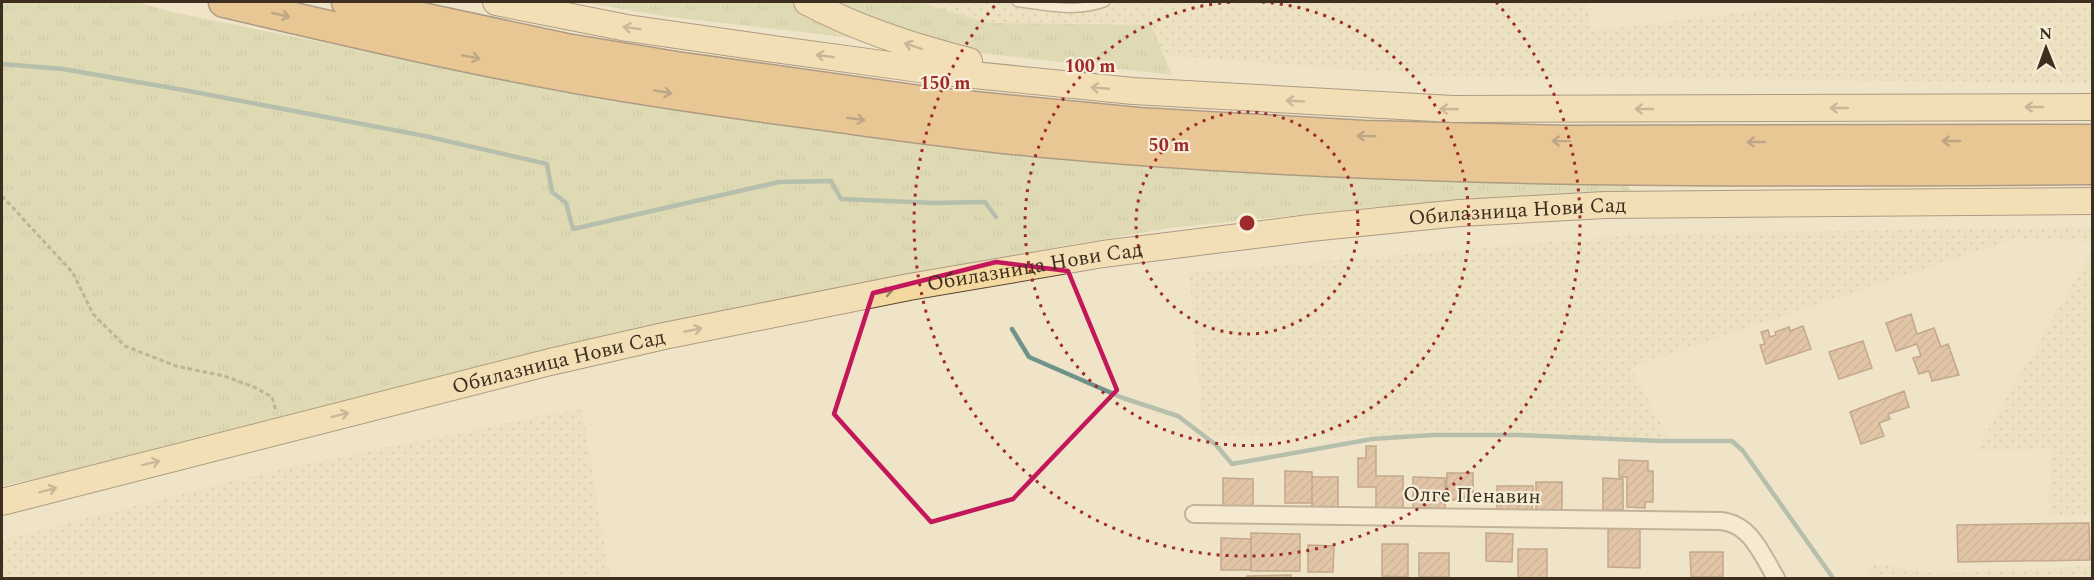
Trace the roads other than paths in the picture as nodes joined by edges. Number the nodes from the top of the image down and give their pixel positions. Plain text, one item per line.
1 (224, 2) edge
2 (347, 2) edge
3 (496, 2) edge
4 (807, 2) edge
5 (1017, 2) edge
6 (1105, 2) edge
7 (1071, 86) junction
8 (2092, 107) edge
9 (2092, 140) edge
10 (2092, 169) edge
11 (2092, 201) edge
12 (2, 502) edge
13 (1194, 514) dead end
14 (1776, 579) edge

1 -> 10 highway
9 -> 2 highway
7 -> 3 main road
7 -> 4 main road
5 - 6 lane
8 -> 7 main road
12 -> 11 main road, Обилазница Нови Сад
13 - 14 street, Олге Пенавин

